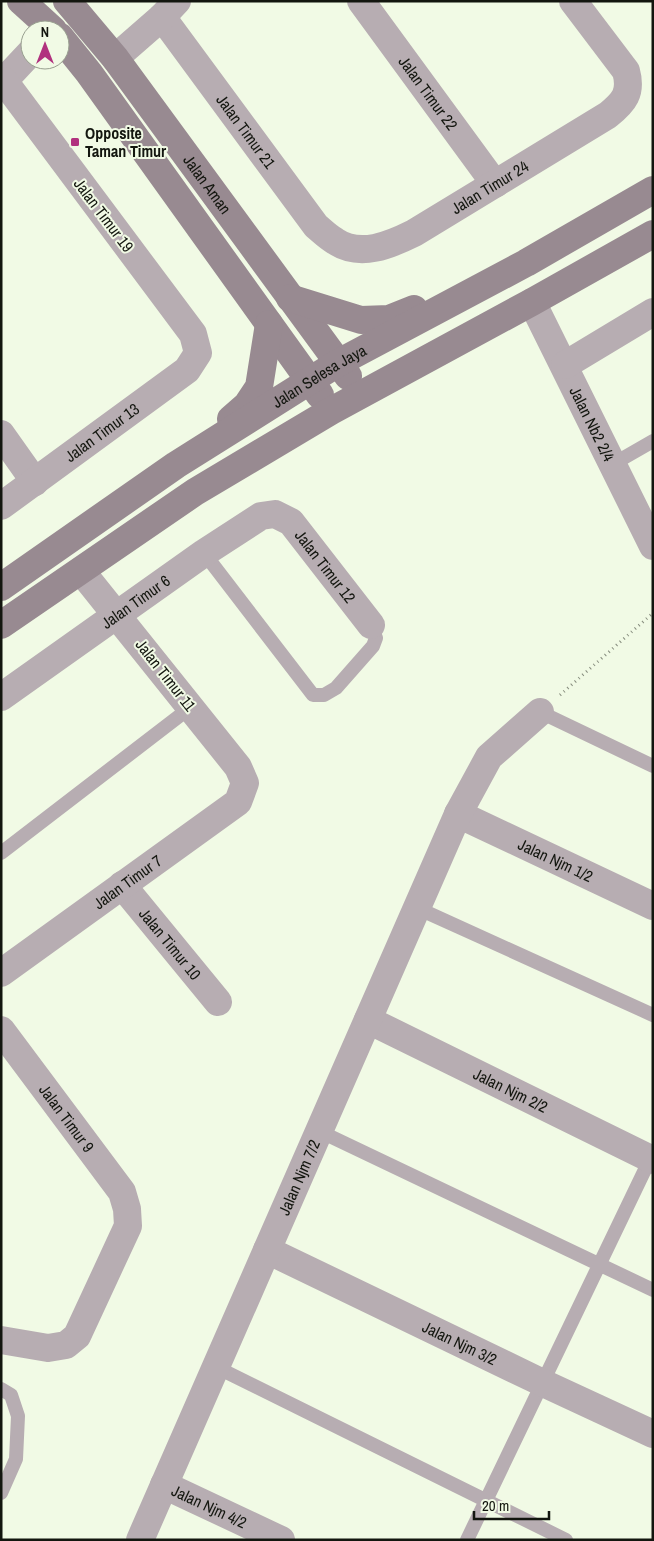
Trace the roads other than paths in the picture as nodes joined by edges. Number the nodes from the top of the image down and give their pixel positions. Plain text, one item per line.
1 (22, 1) edge
2 (67, 1) edge
3 (361, 1) edge
4 (573, 1) edge
5 (170, 9) edge
6 (42, 20) edge
7 (70, 51) edge
8 (115, 58) junction
9 (20, 64) edge
10 (3, 82) edge
11 (495, 184) junction
12 (653, 190) edge
13 (653, 234) edge
14 (336, 242) joint
15 (526, 263) junction
16 (290, 298) junction
17 (532, 302) junction
18 (653, 312) edge
19 (269, 324) junction
20 (198, 353) joint
21 (338, 362) junction
22 (565, 365) junction
23 (310, 381) junction
24 (360, 394) junction
25 (331, 410) junction
26 (1, 434) edge
27 (653, 441) edge
28 (613, 464) junction
29 (176, 465) junction
30 (35, 482) junction
31 (1, 506) edge
32 (274, 514) joint
33 (653, 546) edge
34 (204, 553) junction
35 (81, 570) junction
36 (1, 587) edge
37 (117, 614) junction
38 (1, 625) edge
39 (371, 625) joint
40 (1, 697) edge
41 (191, 707) junction
42 (540, 712) joint
43 (653, 766) edge
44 (245, 784) joint
45 (458, 814) junction
46 (1, 854) edge
47 (122, 885) junction
48 (653, 906) edge
49 (417, 908) junction
50 (1, 973) edge
51 (218, 1002) dead end
52 (653, 1015) edge
53 (368, 1020) junction
54 (1, 1030) edge
55 (319, 1131) junction
56 (652, 1158) edge
57 (268, 1250) junction
58 (600, 1264) junction
59 (653, 1290) edge
60 (1, 1340) edge
61 (216, 1367) junction
62 (542, 1383) junction
63 (1, 1390) edge
64 (653, 1434) edge
65 (164, 1485) junction
66 (1, 1493) edge
67 (486, 1500) junction
68 (140, 1540) edge
69 (281, 1540) edge
70 (467, 1540) edge
71 (566, 1540) edge

1 - 6 main road, Jalan Aman
2 - 8 main road, Jalan Aman
3 - 11 street, Jalan Timur 22
4 - 11 street, Jalan Timur 24
5 - 8 street
5 - 14 street, Jalan Timur 21
7 - 19 main road, Jalan Aman
8 - 16 main road, Jalan Aman
9 - 10 street
10 - 20 street, Jalan Timur 19
11 - 14 street, Jalan Timur 24
12 - 15 main road, Jalan Selesa Jaya
13 - 17 main road
15 - 16 main road
15 - 21 main road, Jalan Selesa Jaya
16 - 21 main road, Jalan Aman
17 - 22 street, Jalan Nb2 2/4
17 - 24 main road
18 - 22 street
19 - 23 main road, Jalan Aman
19 - 29 main road
20 - 30 street, Jalan Timur 13
21 - 23 main road, Jalan Selesa Jaya
21 - 24 main road, Jalan Aman
22 - 28 street, Jalan Nb2 2/4
23 - 25 main road, Jalan Aman
23 - 29 main road, Jalan Selesa Jaya
24 - 25 main road
25 - 35 main road
26 - 30 street
27 - 28 lane
28 - 33 street, Jalan Nb2 2/4
29 - 36 main road, Jalan Selesa Jaya
30 - 31 street, Jalan Timur 13
32 - 34 street, Jalan Timur 6
32 - 39 street, Jalan Timur 12
34 - 37 street, Jalan Timur 6
34 - 39 lane
35 - 37 street, Jalan Timur 11
35 - 38 main road
37 - 40 street, Jalan Timur 6
37 - 41 street, Jalan Timur 11
41 - 44 street, Jalan Timur 11
41 - 46 lane
42 - 43 lane
42 - 45 street, Jalan Njm 7/2
44 - 47 street, Jalan Timur 7
45 - 48 street, Jalan Njm 1/2
45 - 49 street, Jalan Njm 7/2
47 - 50 street, Jalan Timur 7
47 - 51 street, Jalan Timur 10
49 - 52 lane
49 - 53 street, Jalan Njm 7/2
53 - 55 street, Jalan Njm 7/2
53 - 56 street, Jalan Njm 2/2
54 - 60 street, Jalan Timur 9
55 - 57 street, Jalan Njm 7/2
55 - 58 lane
56 - 58 lane
57 - 61 street, Jalan Njm 7/2
57 - 62 street, Jalan Njm 3/2
58 - 59 lane
58 - 62 lane
61 - 65 street, Jalan Njm 7/2
61 - 67 lane
62 - 64 street, Jalan Njm 3/2
62 - 67 lane
63 - 66 lane
65 - 68 street, Jalan Njm 7/2
65 - 69 street, Jalan Njm 4/2
67 - 70 lane
67 - 71 lane

